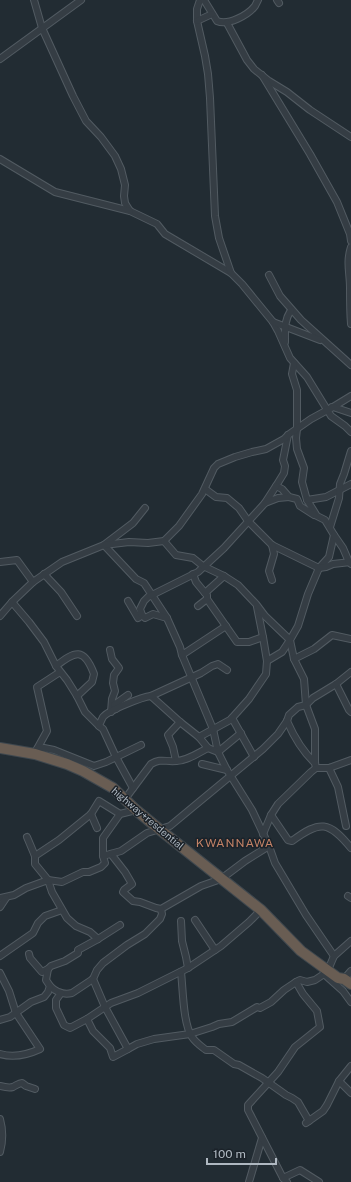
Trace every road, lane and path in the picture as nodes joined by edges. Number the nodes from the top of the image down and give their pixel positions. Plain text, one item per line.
1 (34, 0) edge
2 (81, 0) edge
3 (200, 0) edge
4 (204, 0) edge
5 (258, 0) edge
6 (212, 14) junction
7 (197, 21) junction
8 (227, 23) junction
9 (42, 28) junction
10 (0, 59) edge
11 (262, 75) junction
12 (351, 137) edge
13 (0, 159) edge
14 (130, 211) junction
15 (350, 235) edge
16 (351, 241) edge
17 (351, 247) edge
18 (231, 273) junction
19 (269, 275) dead end
20 (291, 310) junction
21 (273, 322) junction
22 (351, 324) edge
23 (285, 327) junction
24 (323, 341) junction
25 (285, 347) junction
26 (294, 363) junction
27 (351, 365) edge
28 (351, 396) edge
29 (330, 409) junction
30 (351, 413) edge
31 (297, 429) junction
32 (351, 432) edge
33 (288, 435) junction
34 (351, 451) edge
35 (351, 484) edge
36 (276, 486) junction
37 (205, 489) junction
38 (340, 490) junction
39 (289, 496) junction
40 (307, 500) junction
41 (265, 503) junction
42 (145, 508) dead end
43 (317, 516) junction
44 (248, 521) junction
45 (330, 527) junction
46 (334, 535) junction
47 (164, 541) junction
48 (104, 545) junction
49 (272, 545) junction
50 (0, 562) edge
51 (350, 563) edge
52 (203, 566) junction
53 (319, 568) junction
54 (44, 574) junction
55 (193, 574) junction
56 (224, 576) junction
57 (272, 580) dead end
58 (32, 582) junction
59 (151, 595) junction
60 (206, 596) junction
61 (128, 601) dead end
62 (12, 602) junction
63 (256, 604) junction
64 (198, 606) dead end
65 (142, 615) junction
66 (0, 616) edge
67 (77, 616) dead end
68 (167, 618) junction
69 (226, 626) junction
70 (264, 637) junction
71 (351, 639) edge
72 (290, 640) junction
73 (110, 650) dead end
74 (182, 655) junction
75 (294, 659) junction
76 (267, 661) junction
77 (56, 666) junction
78 (227, 670) dead end
79 (60, 672) junction
80 (351, 672) edge
81 (191, 678) junction
82 (336, 684) junction
83 (128, 695) dead end
84 (77, 696) junction
85 (151, 696) junction
86 (306, 705) junction
87 (114, 711) junction
88 (351, 712) edge
89 (232, 718) junction
90 (287, 721) junction
91 (180, 722) junction
92 (99, 726) junction
93 (213, 729) junction
94 (241, 733) junction
95 (200, 737) junction
96 (141, 744) dead end
97 (0, 748) edge
98 (208, 748) junction
99 (36, 751) junction
100 (218, 752) junction
101 (116, 757) junction
102 (254, 757) junction
103 (351, 760) edge
104 (176, 762) junction
105 (202, 764) dead end
106 (316, 765) junction
107 (329, 768) junction
108 (227, 770) junction
109 (231, 776) junction
110 (133, 788) junction
111 (125, 799) junction
112 (136, 810) junction
113 (90, 814) junction
114 (120, 814) junction
115 (271, 814) junction
116 (348, 825) edge
117 (98, 828) dead end
118 (159, 829) junction
119 (337, 832) junction
120 (263, 834) junction
121 (28, 837) dead end
122 (269, 846) junction
123 (351, 848) edge
124 (112, 854) junction
125 (35, 856) junction
126 (103, 856) junction
127 (221, 879) junction
128 (48, 880) junction
129 (3, 898) edge
130 (0, 907) edge
131 (160, 909) junction
132 (62, 910) junction
133 (261, 910) junction
134 (195, 920) dead end
135 (181, 921) dead end
136 (120, 925) dead end
137 (98, 939) junction
138 (351, 941) edge
139 (215, 950) junction
140 (28, 954) dead end
141 (0, 956) edge
142 (334, 956) junction
143 (188, 968) junction
144 (48, 969) junction
145 (351, 971) edge
146 (181, 972) junction
147 (326, 972) junction
148 (0, 973) edge
149 (93, 979) junction
150 (296, 982) junction
151 (348, 982) edge
152 (50, 986) junction
153 (60, 993) junction
154 (44, 997) junction
155 (56, 1000) junction
156 (351, 1002) edge
157 (105, 1007) junction
158 (16, 1013) junction
159 (87, 1019) junction
160 (0, 1020) edge
161 (190, 1034) junction
162 (128, 1049) junction
163 (0, 1054) edge
164 (351, 1066) edge
165 (338, 1081) junction
166 (268, 1082) junction
167 (0, 1086) edge
168 (35, 1089) dead end
169 (351, 1093) edge
170 (0, 1119) edge
171 (262, 1138) junction
172 (0, 1152) edge
173 (285, 1180) edge
174 (250, 1182) edge
175 (319, 1182) edge

1 - 9 street
2 - 9 street
3 - 7 street
4 - 6 street
5 - 8 street
6 - 7 street
6 - 8 street
7 - 18 street
8 - 11 street
9 - 10 street
9 - 14 street
11 - 12 street
11 - 15 street
13 - 14 street
14 - 18 street
15 - 16 street
17 - 22 street
18 - 21 street
19 - 20 street
20 - 23 street
20 - 24 street
21 - 23 street
21 - 25 street
23 - 24 street
23 - 25 street
24 - 27 street
25 - 26 street
26 - 29 street
26 - 31 street
28 - 29 street
29 - 30 street
29 - 31 street
29 - 32 street
31 - 33 street
31 - 40 street
33 - 36 street
33 - 37 street
34 - 38 street
35 - 38 street
36 - 39 street
36 - 41 street
37 - 44 street
37 - 47 street
38 - 40 street
38 - 45 street
39 - 41 street
39 - 43 street
40 - 43 street
41 - 44 street
42 - 48 street
43 - 45 street
44 - 49 street
44 - 52 street
45 - 46 street
46 - 51 street
46 - 53 street
47 - 48 street
47 - 52 street
48 - 54 street
48 - 59 street
49 - 53 street
49 - 57 street
50 - 58 street
51 - 53 street
52 - 55 street
52 - 56 street
53 - 72 street
54 - 58 street
54 - 67 street
55 - 59 street
55 - 60 street
56 - 60 street
56 - 63 street
58 - 62 street
59 - 65 street
59 - 68 street
60 - 64 street
60 - 69 street
61 - 65 street
62 - 66 street
62 - 77 street
63 - 70 street
63 - 72 street
65 - 68 street
68 - 74 street
69 - 70 street
69 - 74 street
70 - 76 street
71 - 75 street
72 - 75 street
72 - 76 street
73 - 87 street
74 - 81 street
75 - 86 street
76 - 89 street
77 - 79 street
77 - 84 street
78 - 81 street
79 - 84 street
79 - 99 street
80 - 82 street
81 - 85 street
81 - 93 street
82 - 86 street
82 - 88 street
83 - 87 street
84 - 92 street
85 - 87 street
85 - 91 street
86 - 90 street
86 - 106 street
87 - 92 street
89 - 93 street
89 - 94 street
90 - 102 street
90 - 106 street
91 - 95 street
91 - 104 street
92 - 101 street
93 - 95 street
93 - 100 street
94 - 100 street
94 - 102 street
95 - 98 street
96 - 101 street
97 - 99 highway, highway+resdential
98 - 100 street
98 - 104 street
99 - 101 street
99 - 111 highway, highway+resdential
100 - 108 street
101 - 110 street
102 - 109 street
103 - 107 street
104 - 110 street
105 - 108 street
106 - 107 street
106 - 115 street
107 - 116 street
108 - 109 street
109 - 118 street
109 - 120 street
110 - 111 street
111 - 112 highway, highway+resdential
112 - 114 street
112 - 118 highway, highway+resdential
113 - 114 street
113 - 117 street
113 - 125 street
114 - 126 street
115 - 119 street
115 - 120 street
116 - 119 street
118 - 124 street
118 - 127 highway, highway+resdential
119 - 123 street
120 - 122 street
121 - 125 street
122 - 127 street
122 - 142 street
124 - 126 street
124 - 131 street
125 - 128 street
126 - 128 street
127 - 131 street
127 - 133 highway, highway+resdential
128 - 129 street
128 - 132 street
129 - 130 street
131 - 149 street
132 - 137 street
132 - 141 street
133 - 139 street
133 - 147 highway, highway+resdential
134 - 139 street
135 - 143 street
136 - 137 street
137 - 144 street
138 - 142 street
139 - 143 street
140 - 144 street
142 - 147 street
143 - 146 street
144 - 152 street
145 - 151 street
146 - 157 street
146 - 161 street
147 - 150 street
147 - 151 highway, highway+resdential
147 - 156 street
148 - 158 street
149 - 153 street
149 - 157 street
150 - 161 street
150 - 166 street
152 - 153 street
152 - 154 street
153 - 155 street
154 - 155 street
154 - 158 street
155 - 159 street
157 - 159 street
157 - 162 street
158 - 160 street
158 - 163 street
159 - 162 street
161 - 162 street
161 - 166 street
164 - 165 street
165 - 166 street
165 - 169 street
166 - 171 street
167 - 168 street
170 - 172 street
171 - 173 street
171 - 174 street
173 - 175 street

